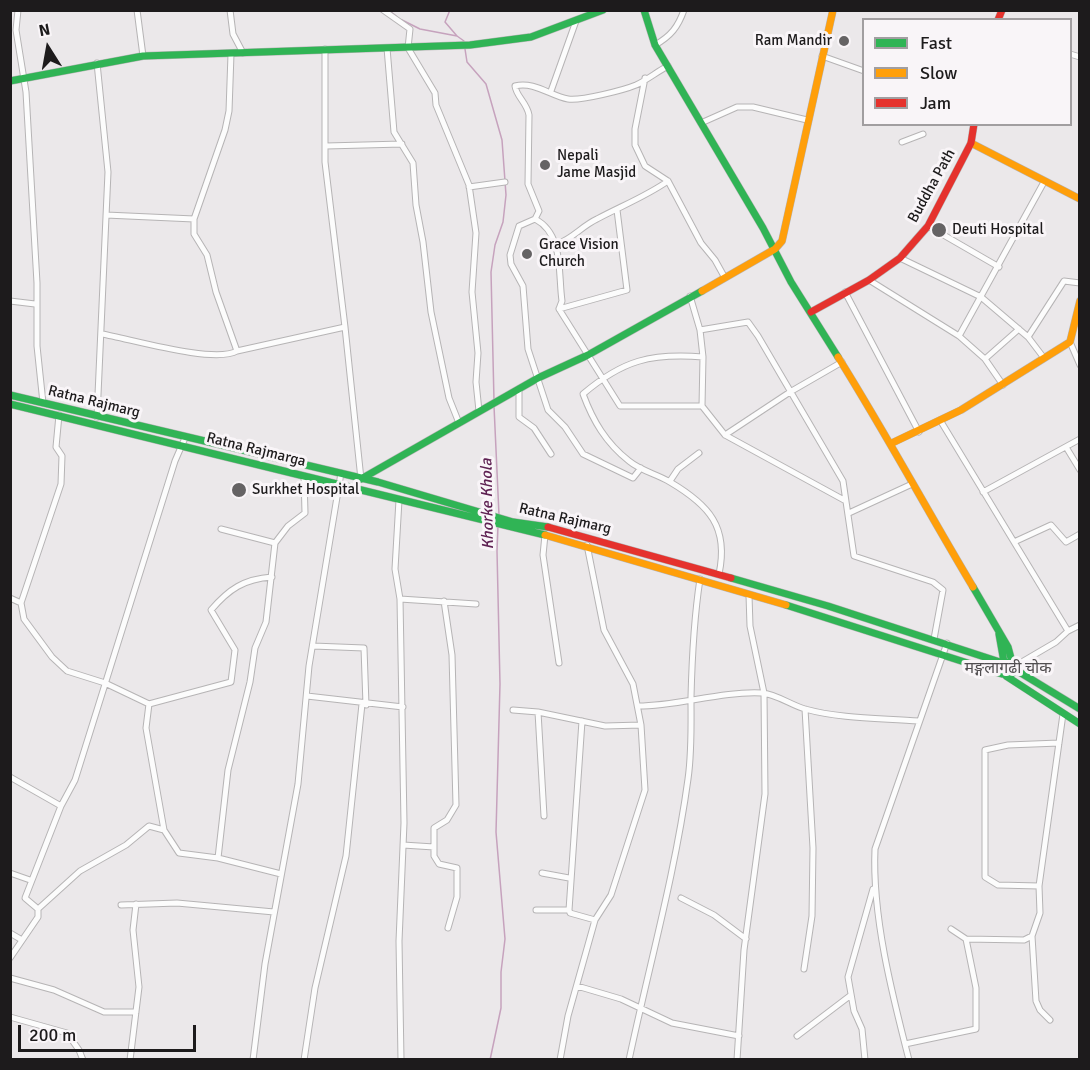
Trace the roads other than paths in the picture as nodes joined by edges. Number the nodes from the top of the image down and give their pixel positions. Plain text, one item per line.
1 (18, 10) edge
2 (137, 10) edge
3 (230, 10) edge
4 (383, 10) edge
5 (603, 10) edge
6 (644, 10) edge
7 (684, 10) edge
8 (833, 10) edge
9 (576, 21) junction
10 (655, 45) junction
11 (387, 48) junction
12 (408, 48) junction
13 (325, 50) junction
14 (243, 53) junction
15 (231, 54) junction
16 (143, 56) junction
17 (822, 56) junction
18 (97, 63) junction
19 (669, 65) junction
20 (862, 70) edge
21 (645, 78) junction
22 (24, 79) junction
23 (10, 81) edge
24 (551, 91) junction
25 (807, 120) junction
26 (701, 123) junction
27 (974, 126) edge
28 (923, 134) dead end
29 (902, 141) dead end
30 (971, 143) junction
31 (402, 144) junction
32 (326, 146) junction
33 (668, 181) junction
34 (505, 182) dead end
35 (1044, 182) junction
36 (469, 187) junction
37 (1080, 199) edge
38 (617, 210) junction
39 (106, 215) junction
40 (194, 219) junction
41 (536, 219) junction
42 (928, 226) junction
43 (557, 243) junction
44 (775, 249) junction
45 (900, 258) junction
46 (999, 267) junction
47 (724, 278) junction
48 (869, 280) junction
49 (1080, 283) edge
50 (845, 292) junction
51 (690, 296) junction
52 (981, 297) junction
53 (10, 301) edge
54 (1080, 301) edge
55 (35, 304) junction
56 (559, 309) junction
57 (811, 312) junction
58 (345, 327) junction
59 (1019, 329) junction
60 (700, 330) junction
61 (102, 334) junction
62 (959, 336) junction
63 (1028, 337) junction
64 (1070, 342) junction
65 (237, 351) junction
66 (588, 355) junction
67 (703, 357) junction
68 (1044, 358) junction
69 (985, 359) junction
70 (842, 362) junction
71 (1080, 365) edge
72 (538, 378) junction
73 (602, 378) junction
74 (1003, 385) junction
75 (519, 389) junction
76 (790, 392) junction
77 (10, 394) edge
78 (43, 403) junction
79 (10, 404) edge
80 (702, 406) junction
81 (69, 408) junction
82 (479, 411) junction
83 (59, 415) junction
84 (67, 417) junction
85 (97, 417) junction
86 (940, 420) junction
87 (459, 423) junction
88 (920, 432) junction
89 (725, 435) junction
90 (185, 438) junction
91 (1080, 439) edge
92 (892, 442) junction
93 (182, 446) junction
94 (1066, 447) junction
95 (699, 453) dead end
96 (551, 454) dead end
97 (641, 468) junction
98 (1080, 470) edge
99 (341, 474) junction
100 (304, 476) junction
101 (361, 479) junction
102 (378, 482) junction
103 (670, 482) junction
104 (339, 483) junction
105 (912, 484) junction
106 (983, 492) junction
107 (377, 493) junction
108 (399, 500) junction
109 (844, 500) junction
110 (849, 513) junction
111 (495, 518) junction
112 (514, 525) junction
113 (221, 529) dead end
114 (545, 534) junction
115 (1080, 534) edge
116 (1014, 542) junction
117 (275, 543) junction
118 (587, 545) junction
119 (719, 574) junction
120 (272, 577) junction
121 (700, 579) junction
122 (749, 595) junction
123 (10, 598) edge
124 (400, 599) junction
125 (444, 601) junction
126 (21, 603) junction
127 (476, 604) dead end
128 (1080, 625) edge
129 (1068, 630) junction
130 (934, 639) junction
131 (947, 643) junction
132 (313, 646) junction
133 (943, 654) junction
134 (559, 663) dead end
135 (1010, 665) junction
136 (1006, 675) junction
137 (105, 683) junction
138 (764, 693) junction
139 (307, 696) junction
140 (691, 698) junction
141 (150, 704) junction
142 (364, 705) junction
143 (638, 706) junction
144 (403, 707) junction
145 (805, 709) junction
146 (1080, 709) edge
147 (513, 710) dead end
148 (538, 712) junction
149 (1063, 714) junction
150 (582, 721) junction
151 (919, 721) junction
152 (1080, 724) edge
153 (641, 725) junction
154 (1059, 743) junction
155 (10, 777) edge
156 (61, 806) junction
157 (544, 816) dead end
158 (164, 830) junction
159 (403, 845) junction
160 (434, 847) junction
161 (218, 858) junction
162 (10, 873) edge
163 (281, 873) junction
164 (542, 873) dead end
165 (569, 878) junction
166 (30, 880) junction
167 (874, 885) junction
168 (1040, 886) junction
169 (681, 898) dead end
170 (136, 904) junction
171 (121, 905) dead end
172 (38, 909) junction
173 (536, 910) dead end
174 (568, 910) junction
175 (274, 912) junction
176 (595, 920) junction
177 (448, 928) dead end
178 (951, 929) dead end
179 (10, 933) edge
180 (1032, 936) junction
181 (746, 939) junction
182 (966, 939) junction
183 (22, 940) junction
184 (10, 958) edge
185 (804, 969) dead end
186 (10, 978) edge
187 (577, 986) junction
188 (851, 995) junction
189 (640, 1008) junction
190 (136, 1012) junction
191 (10, 1017) edge
192 (1050, 1020) dead end
193 (739, 1036) junction
194 (797, 1036) dead end
195 (904, 1044) junction
196 (82, 1059) edge
197 (130, 1059) edge
198 (253, 1059) edge
199 (304, 1059) edge
200 (400, 1059) edge
201 (560, 1059) edge
202 (630, 1059) edge
203 (737, 1059) edge
204 (865, 1059) edge
205 (909, 1059) edge

1 - 22 street
2 - 16 street
3 - 14 street
4 - 12 street
5 - 9 main road
6 - 10 main road
7 - 10 street
8 - 17 main road
9 - 12 main road
9 - 24 street
10 - 19 main road
11 - 12 main road
11 - 13 main road
11 - 31 street
12 - 36 street
13 - 14 main road
13 - 32 street
14 - 15 main road
15 - 16 main road
15 - 40 street
16 - 18 main road
17 - 20 street
17 - 25 main road
18 - 22 main road
18 - 39 street
19 - 21 street
19 - 26 main road
21 - 24 street
21 - 33 street
22 - 23 main road
22 - 55 street
24 - 41 street
25 - 26 street
25 - 44 main road
26 - 44 main road
27 - 30 main road, Buddha Path
28 - 29 street
30 - 35 main road
30 - 42 main road, Buddha Path
31 - 32 street
31 - 87 street
32 - 58 street
33 - 38 street
33 - 47 street
34 - 36 street
35 - 37 main road
35 - 46 street
36 - 82 street
38 - 43 street
38 - 56 street
39 - 40 street
39 - 61 street
40 - 65 street
41 - 43 street
41 - 72 street
42 - 45 main road, Buddha Path
42 - 46 street
43 - 56 street
44 - 47 main road
44 - 57 main road
45 - 48 main road, Buddha Path
45 - 52 street
46 - 52 street
47 - 51 main road
48 - 50 main road, Buddha Path
48 - 62 street
49 - 63 street
50 - 57 main road, Buddha Path
50 - 88 street
51 - 60 street
51 - 66 main road
52 - 59 street
52 - 62 street
53 - 55 street
54 - 64 main road
55 - 78 street
56 - 66 street
57 - 70 main road
58 - 65 street
58 - 101 street
59 - 63 street
59 - 69 street
60 - 67 street
60 - 76 street
61 - 65 street
61 - 85 street
62 - 69 street
63 - 68 street
64 - 68 main road
64 - 71 street
66 - 72 main road
66 - 73 street
67 - 73 street
67 - 80 street
68 - 74 main road
69 - 74 street
70 - 76 street
70 - 92 main road
72 - 75 main road
72 - 97 street
73 - 80 street
73 - 97 street
74 - 86 main road
75 - 82 main road
75 - 96 street
76 - 89 street
76 - 109 street
77 - 78 main road, Ratna Rajmarg
78 - 81 main road, Ratna Rajmarg
79 - 83 main road, Ratna Rajmarga
80 - 89 street
81 - 84 main road
81 - 85 main road, Ratna Rajmarg
82 - 87 main road
83 - 84 main road, Ratna Rajmarga
83 - 126 street
84 - 93 main road, Ratna Rajmarga
85 - 90 main road, Ratna Rajmarg
86 - 88 main road
86 - 106 street
87 - 101 main road
88 - 92 main road
89 - 109 street
90 - 93 street
90 - 99 main road, Ratna Rajmarg
91 - 94 street
92 - 105 main road
93 - 100 main road, Ratna Rajmarga
93 - 137 street
94 - 98 street
94 - 106 street
95 - 103 street
97 - 103 street
99 - 101 main road, Ratna Rajmarg
99 - 104 street
100 - 104 main road, Ratna Rajmarga
100 - 117 street
101 - 102 main road, Ratna Rajmarg
102 - 107 main road
102 - 111 main road, Ratna Rajmarg
103 - 119 street
104 - 107 main road, Ratna Rajmarga
104 - 132 street
105 - 110 street
105 - 135 main road
106 - 116 street
107 - 108 main road, Ratna Rajmarga
108 - 111 main road, Ratna Rajmarga
108 - 124 street
109 - 110 street
110 - 130 street
111 - 112 main road, Ratna Rajmarg
112 - 114 main road, Ratna Rajmarg
112 - 119 main road, Ratna Rajmarg
113 - 117 street
114 - 118 main road, Ratna Rajmarg
114 - 134 street
115 - 116 street
116 - 129 street
117 - 120 street
118 - 121 main road, Ratna Rajmarg
118 - 143 street
119 - 130 main road, Ratna Rajmarg
120 - 141 street
120 - 161 street
121 - 122 main road, Ratna Rajmarg
121 - 140 street
122 - 133 main road, Ratna Rajmarg
122 - 138 street
123 - 126 street
124 - 125 street
124 - 144 street
125 - 127 street
125 - 160 street
126 - 137 street
128 - 129 street
129 - 135 street
130 - 131 main road, Ratna Rajmarg
131 - 133 street
131 - 135 main road, Ratna Rajmarg
132 - 139 street
132 - 142 street
133 - 136 main road, Ratna Rajmarg
133 - 151 street
135 - 136 main road
135 - 136 main road
135 - 146 main road, Ratna Rajmarg
136 - 149 main road, Ratna Rajmarg
137 - 141 street
137 - 156 street
138 - 140 street
138 - 145 street
138 - 181 street
139 - 142 street
139 - 163 street
140 - 143 street
140 - 189 street
141 - 158 street
142 - 144 street
142 - 199 street
143 - 153 street
144 - 159 street
145 - 151 street
145 - 185 street
147 - 148 street
148 - 150 street
148 - 157 street
149 - 152 main road, Ratna Rajmarg
149 - 154 street
150 - 153 street
150 - 165 street
151 - 167 street
153 - 176 street
154 - 168 street
154 - 168 street
155 - 156 street
156 - 166 street
158 - 161 street
158 - 172 street
159 - 160 street
159 - 200 street
160 - 177 street
161 - 163 street
162 - 166 street
163 - 175 street
164 - 165 street
165 - 174 street
166 - 172 street
167 - 188 street
167 - 195 street
168 - 180 street
169 - 181 street
170 - 171 street
170 - 175 street
170 - 190 street
172 - 183 street
173 - 174 street
174 - 176 street
175 - 198 street
176 - 187 street
178 - 182 street
179 - 183 street
180 - 182 street
180 - 192 street
181 - 193 street
182 - 195 street
183 - 184 street
186 - 190 street
187 - 189 street
187 - 201 street
188 - 194 street
188 - 204 street
189 - 193 street
189 - 202 street
190 - 197 street
191 - 196 street
193 - 203 street
195 - 205 street

